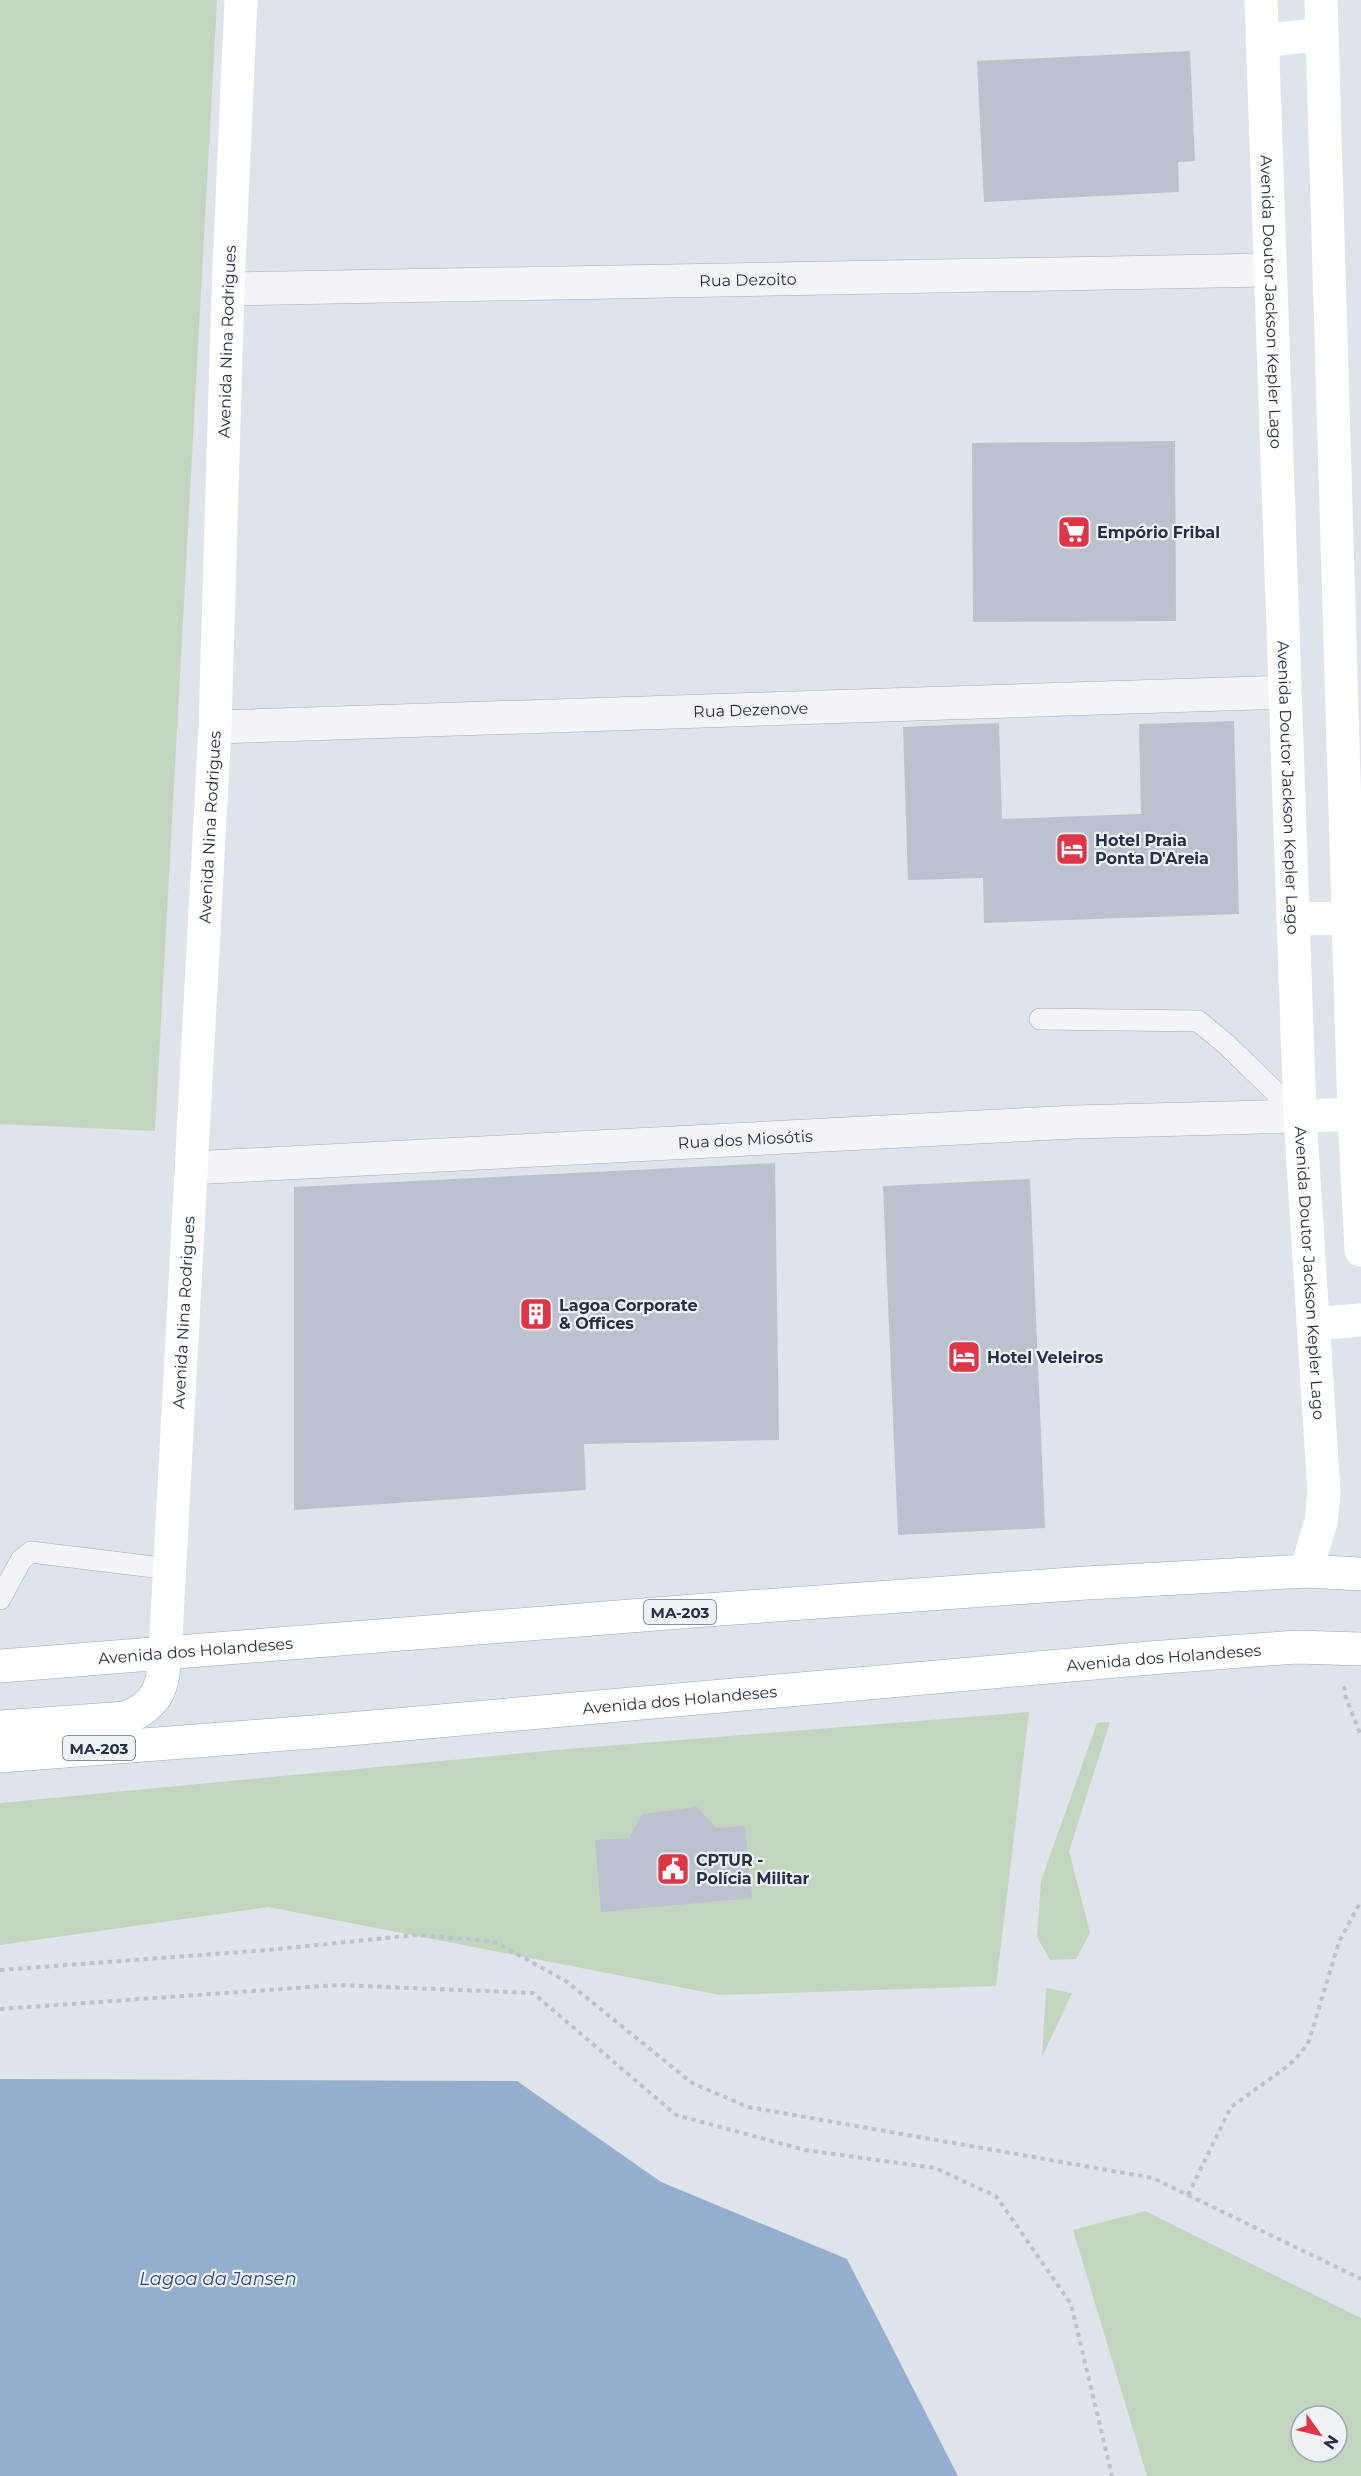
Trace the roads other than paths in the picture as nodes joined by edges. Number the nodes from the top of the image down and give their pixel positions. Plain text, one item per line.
1 (241, 0) edge
2 (1261, 0) edge
3 (1321, 0) edge
4 (1322, 34) junction
5 (1262, 41) junction
6 (1270, 270) junction
7 (228, 289) junction
8 (1285, 692) junction
9 (215, 727) junction
10 (1349, 918) junction
11 (1293, 919) junction
12 (1040, 1019) dead end
13 (1358, 1114) edge
14 (1300, 1116) junction
15 (191, 1168) junction
16 (1361, 1250) edge
17 (1361, 1320) edge
18 (1313, 1324) junction
19 (170, 1569) junction
20 (1306, 1571) junction
21 (1361, 1574) edge
22 (0, 1599) edge
23 (1361, 1650) edge
24 (165, 1654) junction
25 (0, 1666) edge
26 (0, 1727) edge
27 (0, 1756) edge

1 - 7 main road, Avenida Nina Rodrigues
2 - 5 main road, Avenida Doutor Jackson Kepler Lago
3 - 4 main road
4 - 5 main road
4 - 10 main road
5 - 6 main road, Avenida Doutor Jackson Kepler Lago
6 - 7 street, Rua Dezoito
6 - 8 main road, Avenida Doutor Jackson Kepler Lago
7 - 9 main road, Avenida Nina Rodrigues
8 - 9 street, Rua Dezenove
8 - 11 main road, Avenida Doutor Jackson Kepler Lago
9 - 15 main road, Avenida Nina Rodrigues
10 - 11 main road
10 - 13 main road
11 - 14 main road, Avenida Doutor Jackson Kepler Lago
12 - 14 lane
13 - 14 main road
13 - 16 main road
14 - 15 street, Rua dos Miosótis
14 - 18 main road, Avenida Doutor Jackson Kepler Lago
15 - 19 main road, Avenida Nina Rodrigues
17 - 18 main road
18 - 20 main road, Avenida Doutor Jackson Kepler Lago
19 - 22 lane
19 - 24 main road, Avenida Nina Rodrigues
20 - 21 main road, Avenida dos Holandeses / MA-203
20 - 24 main road, Avenida dos Holandeses / MA-203
23 - 27 main road, Avenida dos Holandeses / MA-203
24 - 25 main road, Avenida dos Holandeses / MA-203
24 - 26 main road, Avenida Nina Rodrigues

